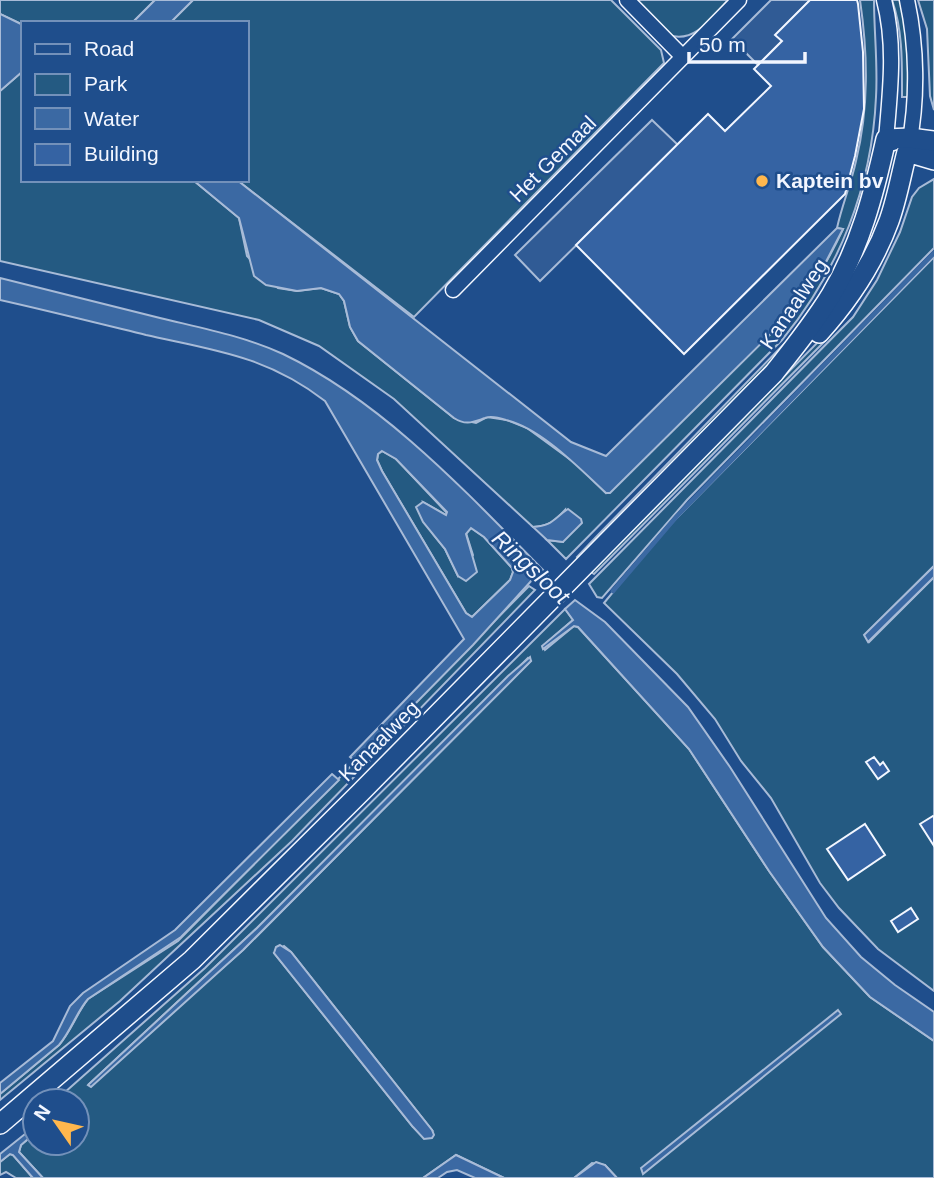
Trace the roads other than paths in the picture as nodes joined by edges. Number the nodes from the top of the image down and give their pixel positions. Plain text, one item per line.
1 (627, 0) edge
2 (739, 0) edge
3 (884, 0) edge
4 (907, 0) edge
5 (683, 57) junction
6 (886, 139) junction
7 (934, 141) edge
8 (909, 145) junction
9 (934, 160) edge
10 (453, 290) dead end
11 (774, 373) junction
12 (0, 1124) edge

1 - 5 street
2 - 5 street, Het Gemaal
3 - 6 street
4 - 8 street
5 - 10 street, Het Gemaal
6 - 8 street
6 - 11 street, Kanaalweg
7 - 8 street
8 - 9 street
8 - 11 street, Kanaalweg
11 - 12 street, Kanaalweg

